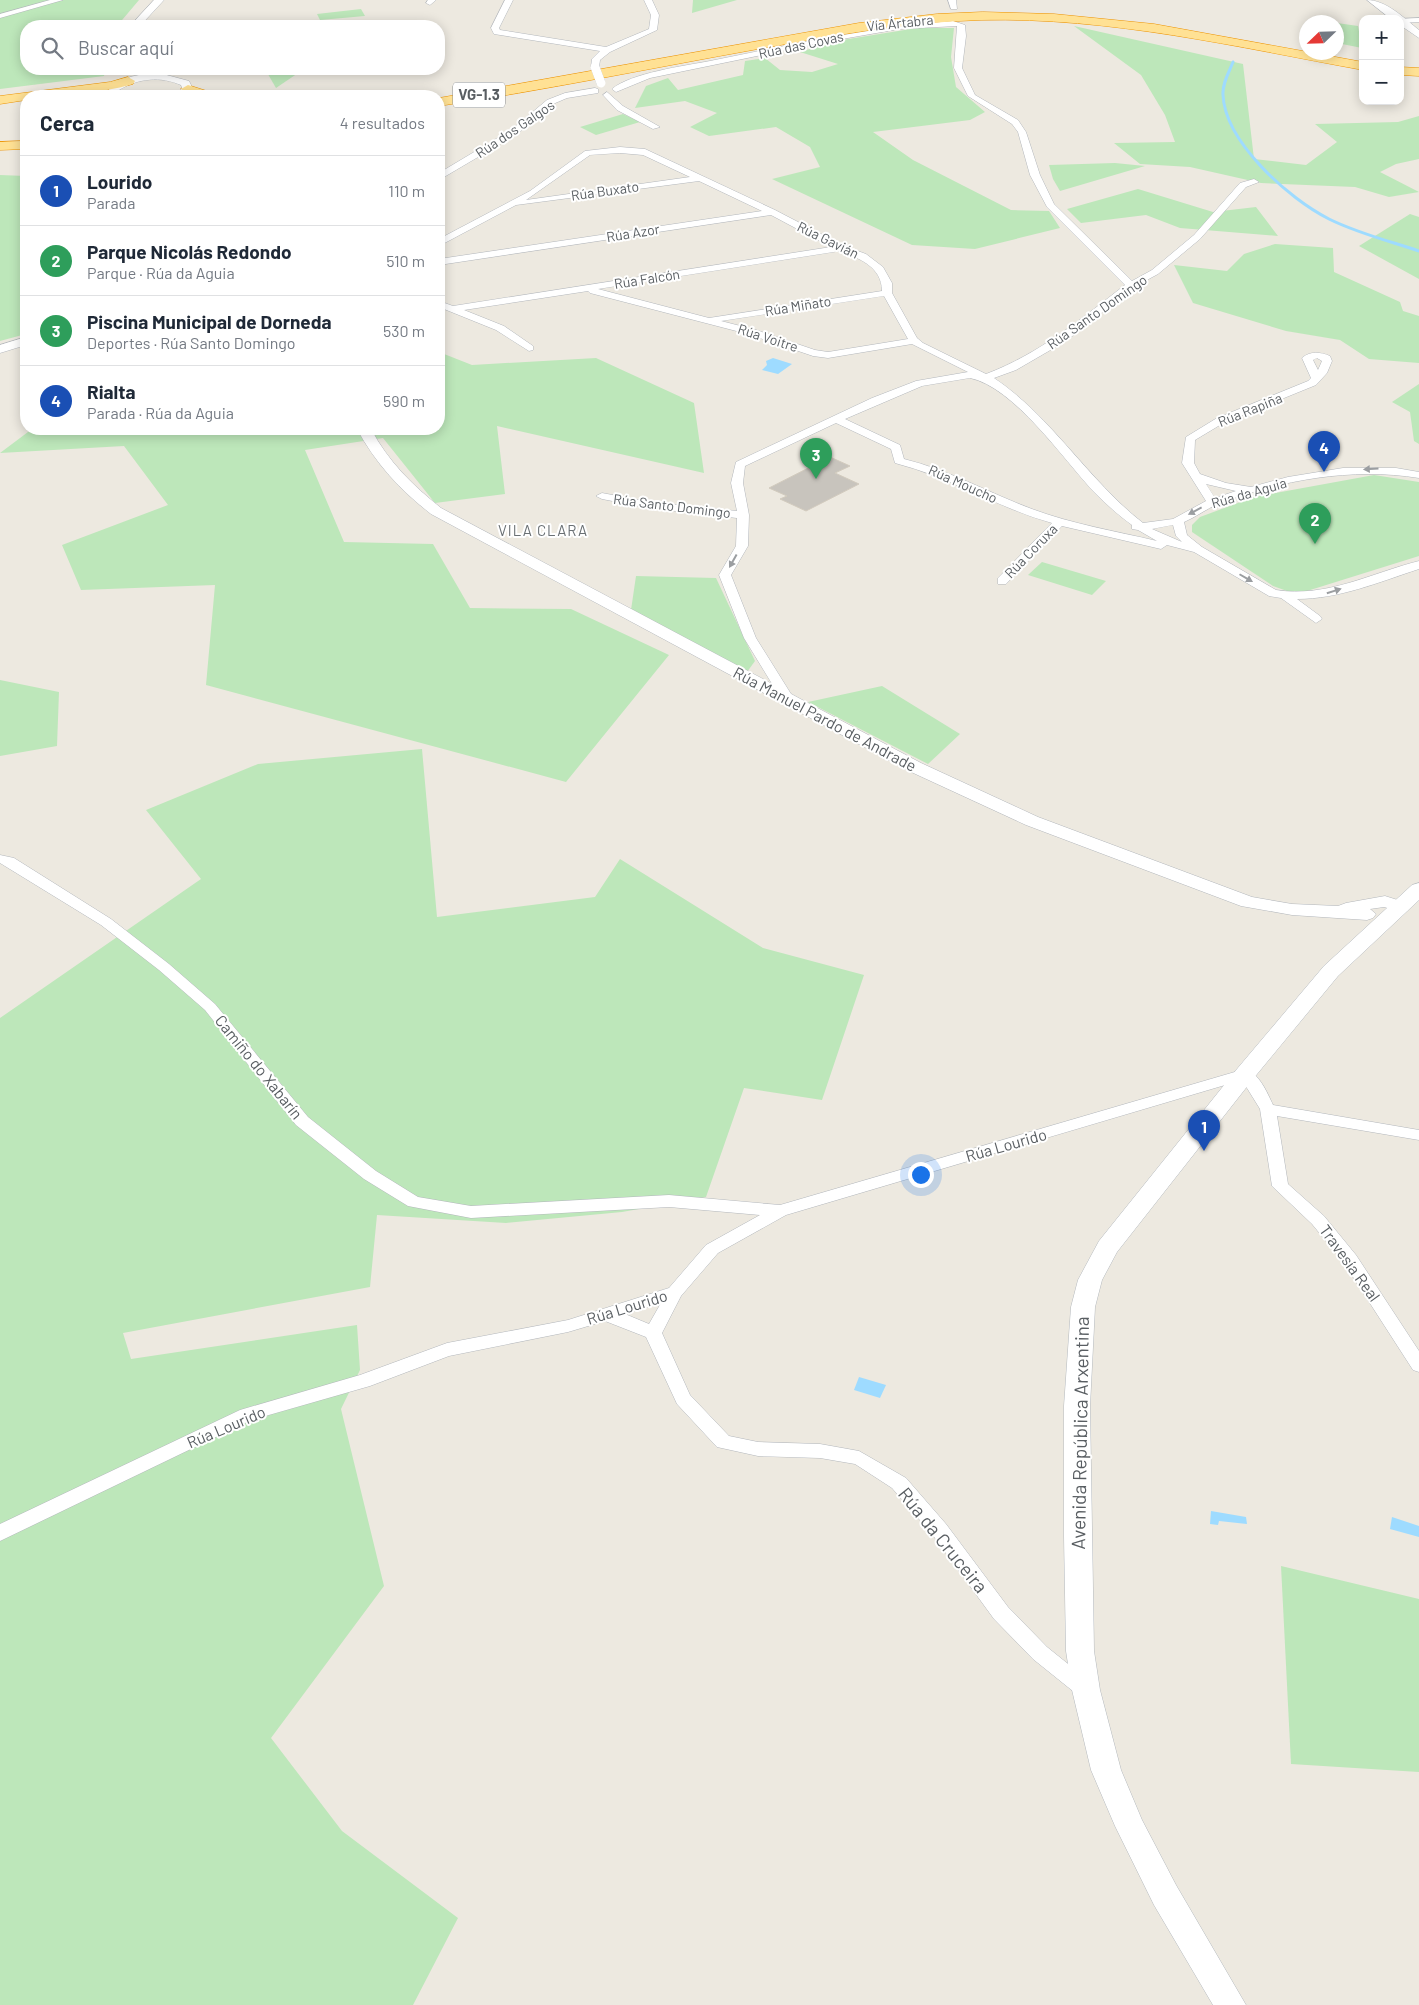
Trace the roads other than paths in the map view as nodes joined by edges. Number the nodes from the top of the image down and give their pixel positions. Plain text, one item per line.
1 (59, 0) edge
2 (159, 0) edge
3 (509, 0) edge
4 (648, 0) edge
5 (1372, 0) edge
6 (1393, 15) edge
7 (0, 16) edge
8 (141, 20) edge
9 (1404, 20) edge
10 (1419, 20) edge
11 (1404, 23) edge
12 (1419, 35) edge
13 (607, 50) junction
14 (1359, 65) edge
15 (1404, 70) edge
16 (1419, 72) edge
17 (133, 76) edge
18 (519, 88) junction
19 (602, 89) junction
20 (77, 90) edge
21 (114, 90) edge
22 (184, 90) edge
23 (445, 95) edge
24 (20, 97) edge
25 (0, 100) edge
26 (445, 101) edge
27 (445, 106) edge
28 (656, 127) dead end
29 (20, 145) edge
30 (0, 146) edge
31 (445, 173) edge
32 (699, 178) junction
33 (1254, 182) dead end
34 (511, 205) junction
35 (772, 212) junction
36 (445, 240) edge
37 (841, 248) junction
38 (445, 252) edge
39 (494, 254) junction
40 (445, 255) edge
41 (449, 256) junction
42 (445, 261) edge
43 (620, 283) junction
44 (1131, 285) junction
45 (583, 289) junction
46 (887, 292) junction
47 (624, 298) junction
48 (445, 306) edge
49 (452, 309) junction
50 (708, 320) junction
51 (914, 341) junction
52 (20, 343) edge
53 (529, 348) dead end
54 (0, 349) edge
55 (1316, 377) junction
56 (985, 378) junction
57 (837, 419) junction
58 (368, 435) edge
59 (1405, 471) junction
60 (1419, 471) edge
61 (1419, 475) edge
62 (1195, 476) junction
63 (1253, 489) junction
64 (602, 496) dead end
65 (1212, 502) junction
66 (743, 515) junction
67 (1060, 521) junction
68 (1178, 521) junction
69 (1139, 526) junction
70 (1102, 531) junction
71 (1204, 552) junction
72 (1419, 565) edge
73 (1002, 580) dead end
74 (1286, 597) junction
75 (1316, 619) dead end
76 (790, 702) junction
77 (0, 860) edge
78 (1419, 889) edge
79 (1374, 913) junction
80 (1245, 1074) junction
81 (1268, 1109) junction
82 (1419, 1135) edge
83 (780, 1211) junction
84 (675, 1292) junction
85 (606, 1314) junction
86 (653, 1333) junction
87 (1419, 1364) edge
88 (0, 1533) edge
89 (1086, 1690) junction
90 (1230, 2005) edge

1 - 7 street
2 - 8 street
3 - 13 street
4 - 13 street
5 - 6 street
9 - 10 street
11 - 12 street
13 - 19 street, bridge
14 - 18 highway, Vía Ártabra / VG-1.3
15 - 16 highway
17 - 20 highway
17 - 21 street
17 - 22 street
18 - 23 highway
18 - 26 highway, Vía Ártabra / VG-1.3
18 - 27 highway
19 - 28 street
19 - 31 street, Rúa dos Galgos
19 - 44 street, Rúa das Covas
24 - 25 highway
29 - 30 highway
32 - 34 street, Rúa Buxato
32 - 34 street, Rúa Gavián
32 - 35 street, Rúa Gavián
33 - 44 street, Rúa Santo Domingo
34 - 36 street, Rúa Gavián
35 - 37 street, Rúa Gavián
35 - 39 street, Rúa Azor
37 - 43 street, Rúa Falcón
37 - 46 street, Rúa Gavián
38 - 41 street
39 - 41 street, Rúa Azor
39 - 42 street, Rúa Azor
40 - 41 street, Rúa Azor
43 - 45 street, Rúa Falcón
43 - 47 street
44 - 56 street, Rúa Santo Domingo
45 - 47 street, Rúa Voitre
45 - 49 street, Rúa Falcón
46 - 50 street, Rúa Miñato
46 - 51 street, Rúa Gavián
47 - 50 street, Rúa Voitre
48 - 49 street
49 - 53 street
50 - 51 street, Rúa Voitre
51 - 56 street
52 - 54 street
55 - 55 street, Rúa Rapiña
55 - 62 street, Rúa Rapiña
56 - 57 street, Rúa Santo Domingo
56 - 69 street
57 - 66 street, Rúa Santo Domingo
57 - 67 street, Rúa Moucho
58 - 76 street, Rúa Manuel Pardo de Andrade
59 - 60 street
59 - 61 street, Rúa da Aguia
59 -> 63 street, Rúa da Aguia
62 - 63 street
62 - 65 street, Rúa Rapiña
63 - 65 street, Rúa da Aguia
64 - 66 street, Rúa Santo Domingo
65 -> 68 street, Rúa da Aguia
66 -> 76 street, Rúa Santo Domingo
67 - 70 street, Rúa Moucho
67 - 73 street, Rúa Coruxa
68 - 69 street, Rúa Moucho
68 - 71 street
69 - 70 street, Rúa Moucho
69 - 71 street
70 - 71 street, Rúa Moucho
71 -> 74 street
74 -> 72 street
74 - 75 street
76 - 79 street, Rúa Manuel Pardo de Andrade
77 - 83 street, Camiño do Xabarín
78 - 79 main road, Avenida República Arxentina
79 - 80 main road, Avenida República Arxentina
80 - 81 street, Travesía Real
80 - 83 street, Rúa Lourido
80 - 89 main road, Avenida República Arxentina
81 - 82 street
81 - 87 street, Travesía Real
83 - 84 street, Rúa Lourido
84 - 85 street, Rúa Lourido
84 - 86 street
85 - 86 street
85 - 88 street, Rúa Lourido
86 - 89 street, Rúa da Cruceira
89 - 90 main road, Avenida República Arxentina

